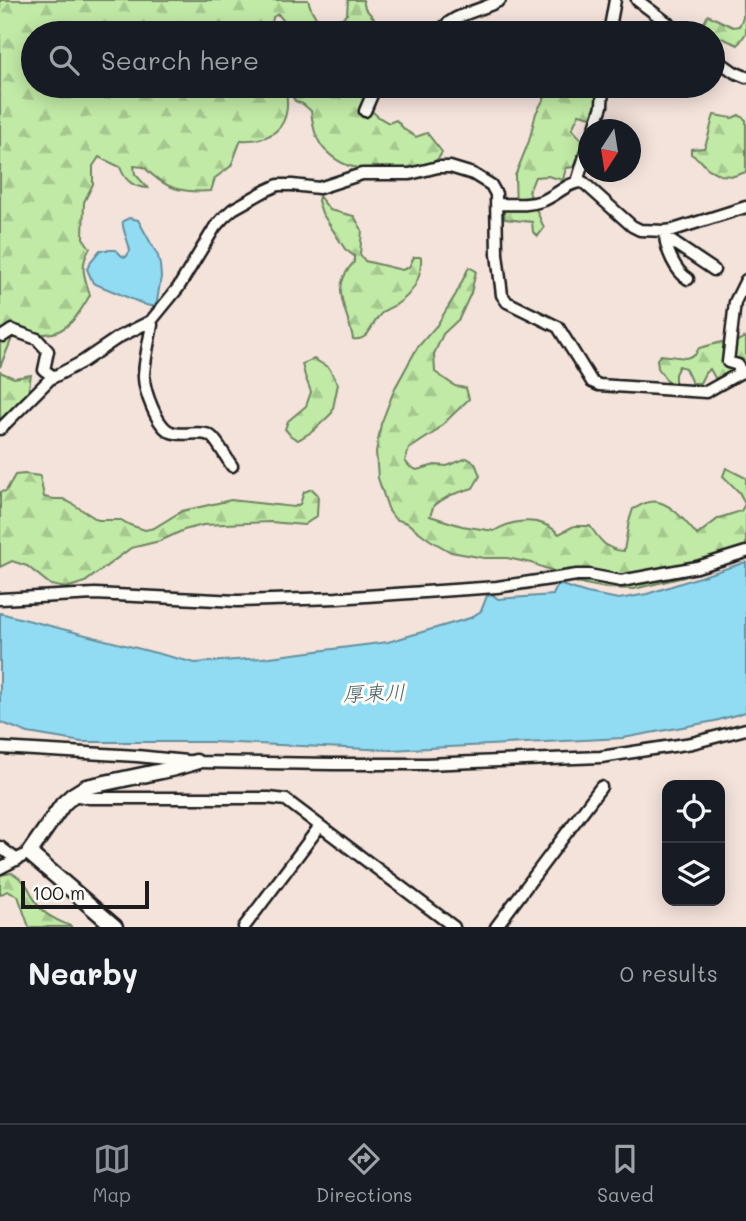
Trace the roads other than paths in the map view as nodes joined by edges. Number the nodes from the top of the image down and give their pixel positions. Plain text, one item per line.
1 (500, 0) edge
2 (615, 0) edge
3 (637, 0) edge
4 (453, 21) edge
5 (611, 21) edge
6 (665, 21) edge
7 (725, 66) edge
8 (746, 77) edge
9 (371, 98) edge
10 (602, 98) edge
11 (365, 111) dead end
12 (598, 119) edge
13 (578, 179) edge
14 (577, 182) junction
15 (497, 204) junction
16 (746, 207) edge
17 (665, 234) junction
18 (714, 270) dead end
19 (688, 279) dead end
20 (746, 280) edge
21 (151, 321) junction
22 (3, 336) dead end
23 (743, 372) edge
24 (54, 377) junction
25 (0, 429) edge
26 (232, 466) dead end
27 (746, 552) edge
28 (0, 599) edge
29 (746, 729) edge
30 (0, 748) edge
31 (196, 762) junction
32 (601, 787) dead end
33 (73, 795) junction
34 (320, 826) junction
35 (0, 847) edge
36 (23, 857) junction
37 (0, 868) edge
38 (115, 927) edge
39 (244, 927) edge
40 (454, 927) edge
41 (496, 927) edge

1 - 4 street
2 - 5 street
3 - 6 street
7 - 8 street
9 - 11 street
10 - 12 street
13 - 14 street
14 - 15 street
14 - 17 street
15 - 21 street
15 - 23 street
16 - 17 street
17 - 18 street
17 - 19 street
20 - 23 street
21 - 24 street
21 - 26 street
22 - 24 street
24 - 25 street
27 - 28 street
29 - 31 street
30 - 31 street
31 - 33 street
32 - 41 street
33 - 34 street
33 - 36 street
34 - 39 street
34 - 40 street
35 - 36 street
36 - 37 street
36 - 38 street

